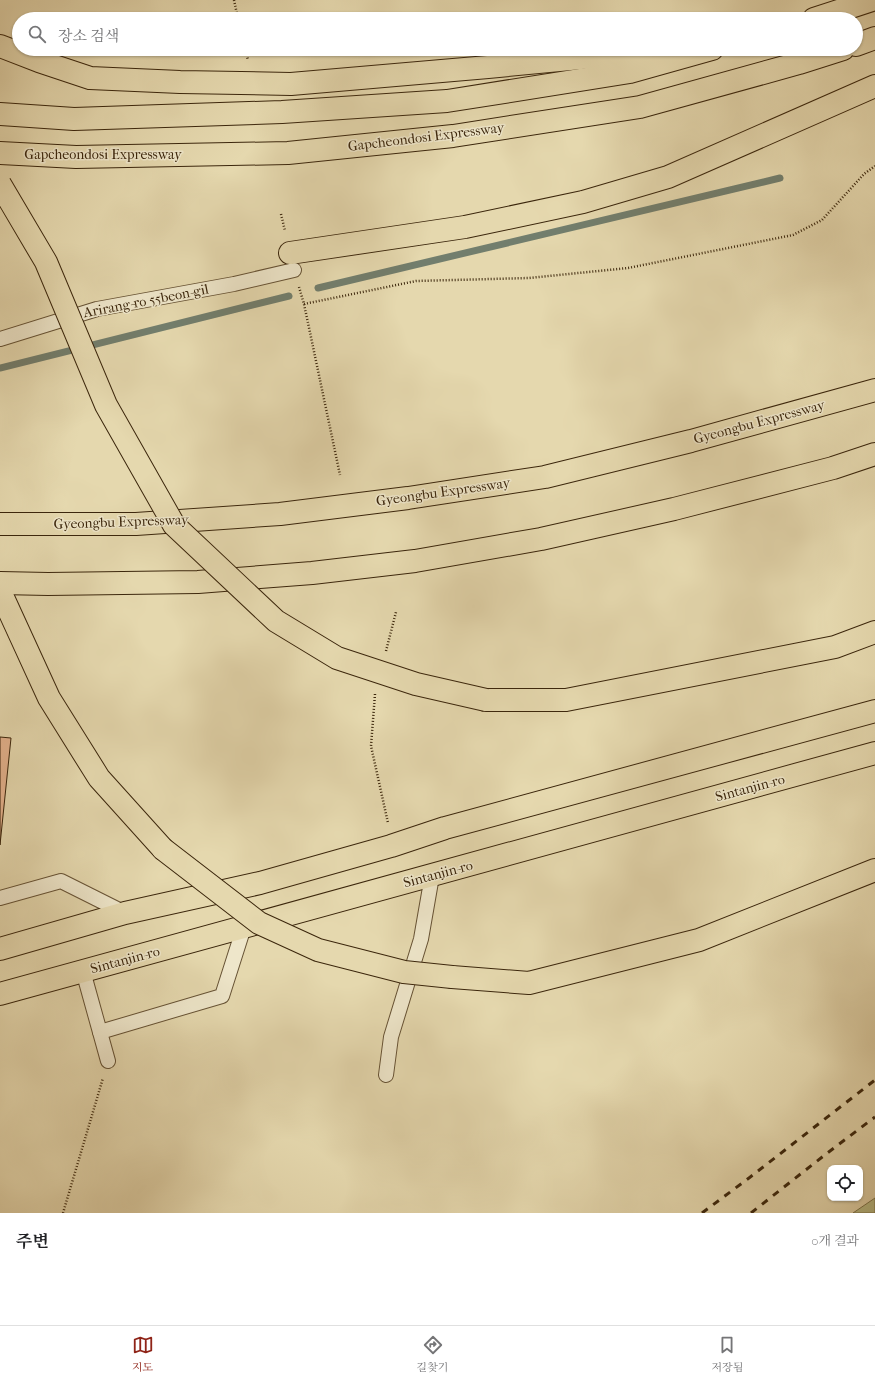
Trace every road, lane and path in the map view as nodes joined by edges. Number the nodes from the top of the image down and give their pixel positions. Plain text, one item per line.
1 (234, 0) edge
2 (872, 0) edge
3 (237, 12) edge
4 (835, 12) edge
5 (875, 38) edge
6 (863, 42) edge
7 (0, 46) edge
8 (12, 51) edge
9 (26, 56) edge
10 (247, 56) edge
11 (602, 56) edge
12 (687, 56) edge
13 (822, 56) edge
14 (249, 62) dead end
15 (875, 86) edge
16 (0, 114) edge
17 (0, 152) edge
18 (875, 166) edge
19 (0, 184) edge
20 (281, 214) dead end
21 (292, 261) junction
22 (304, 304) junction
23 (0, 339) edge
24 (875, 390) edge
25 (875, 454) edge
26 (340, 475) dead end
27 (0, 524) edge
28 (0, 583) edge
29 (0, 591) edge
30 (396, 612) dead end
31 (875, 632) edge
32 (384, 657) dead end
33 (375, 694) dead end
34 (875, 711) edge
35 (875, 753) edge
36 (391, 846) junction
37 (875, 870) edge
38 (432, 876) junction
39 (0, 898) edge
40 (126, 914) junction
41 (244, 927) junction
42 (0, 949) edge
43 (83, 971) junction
44 (0, 994) edge
45 (100, 1032) junction
46 (108, 1061) joint
47 (386, 1075) dead end
48 (63, 1213) edge

1 - 3 path
2 - 4 main road
5 - 6 main road
7 - 8 main road
9 - 11 main road
10 - 14 path
12 - 16 main road
13 - 17 main road, Gapcheondosi Expressway
15 - 21 main road
18 - 22 path
19 - 31 main road, bridge
20 - 21 path
21 - 22 path
21 - 23 lane, Arirang-ro 55beon-gil
22 - 26 path
24 - 27 main road, Gyeongbu Expressway
25 - 28 main road
29 - 37 main road, bridge
30 - 32 path
33 - 36 path
34 - 36 main road
35 - 38 main road, Sintanjin-ro
36 - 40 main road
38 - 41 main road, Sintanjin-ro
38 - 47 lane
39 - 40 lane
40 - 42 main road
41 - 43 main road, Sintanjin-ro
41 - 45 lane
43 - 44 main road, Sintanjin-ro
43 - 45 lane
45 - 46 lane
46 - 48 path

